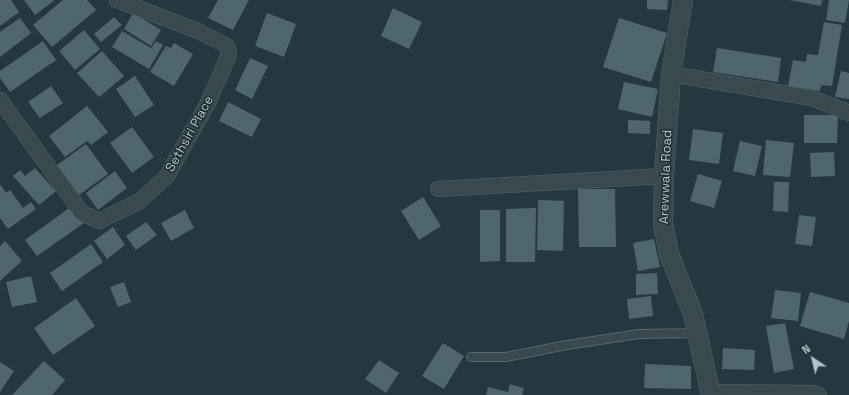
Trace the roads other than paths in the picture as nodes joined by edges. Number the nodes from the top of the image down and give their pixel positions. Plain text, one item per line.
1 (117, 0) edge
2 (682, 0) edge
3 (671, 74) junction
4 (0, 100) edge
5 (849, 113) edge
6 (664, 176) junction
7 (438, 189) dead end
8 (698, 334) junction
9 (471, 357) dead end
10 (711, 394) edge
11 (819, 395) edge

1 - 4 street, Sethsiri Place
2 - 3 street, Arewwala Road
3 - 5 street
3 - 6 street, Arewwala Road
6 - 7 street
6 - 8 street, Arewwala Road
8 - 9 lane
8 - 10 street, Arewwala Road
10 - 11 street

